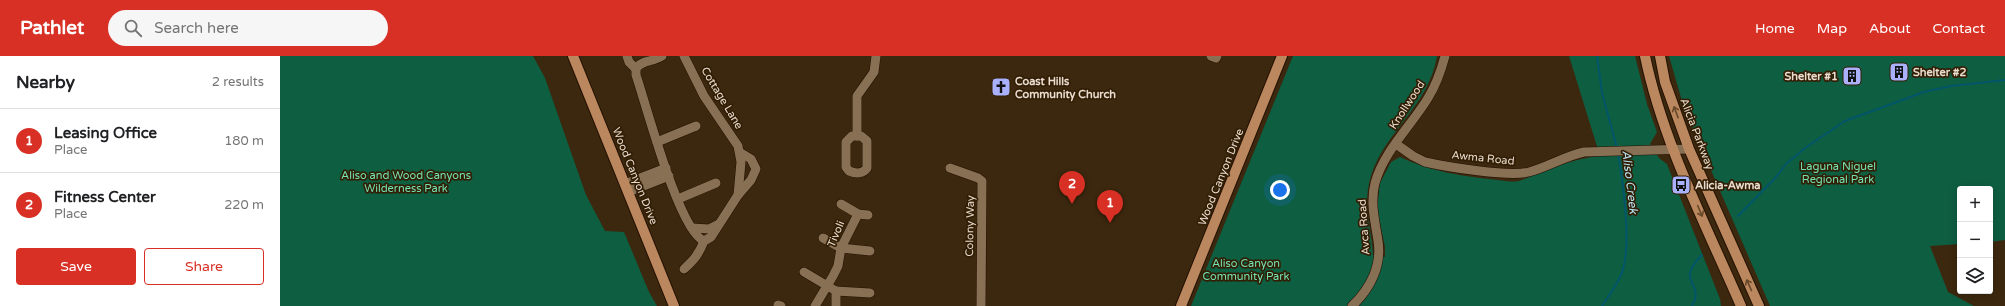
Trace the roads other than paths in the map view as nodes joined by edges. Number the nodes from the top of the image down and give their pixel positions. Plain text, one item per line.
1 (573, 56) edge
2 (627, 56) edge
3 (662, 56) edge
4 (684, 56) edge
5 (876, 56) edge
6 (1211, 56) edge
7 (1217, 56) edge
8 (1282, 56) edge
9 (1445, 56) edge
10 (1645, 56) edge
11 (1660, 56) edge
12 (636, 69) junction
13 (696, 126) dead end
14 (857, 136) dead end
15 (657, 142) junction
16 (1396, 144) junction
17 (1689, 149) junction
18 (1674, 150) junction
19 (741, 153) junction
20 (950, 168) dead end
21 (668, 172) junction
22 (716, 183) dead end
23 (626, 188) junction
24 (738, 195) junction
25 (678, 199) junction
26 (842, 204) dead end
27 (719, 224) junction
28 (692, 228) junction
29 (823, 238) dead end
30 (704, 241) junction
31 (841, 248) junction
32 (870, 251) dead end
33 (684, 269) dead end
34 (804, 272) dead end
35 (828, 285) junction
36 (836, 291) junction
37 (870, 293) dead end
38 (674, 306) edge
39 (815, 306) edge
40 (836, 306) edge
41 (981, 306) edge
42 (1181, 306) edge
43 (1352, 306) edge
44 (1742, 306) edge
45 (1758, 306) edge

1 - 23 main road, Wood Canyon Drive
2 - 12 street
3 - 12 street
4 - 19 street, Cottage Lane
5 - 14 street
6 - 7 street
8 - 42 main road, Wood Canyon Drive
9 - 16 street, Knollwood
10 - 18 main road
17 -> 11 main road, Alicia Parkway
12 - 15 street
13 - 15 street
15 - 21 street
16 - 18 street, Awma Road
16 - 43 street, Avca Road
17 - 18 street, Awma Road
45 -> 17 main road, Alicia Parkway
18 -> 44 main road
19 - 24 street, Cottage Lane
19 - 24 street, Cottage Lane
20 - 41 street, Colony Way
21 - 23 street
21 - 25 street
22 - 25 street
23 - 38 main road, Wood Canyon Drive
24 - 27 street, Cottage Lane
25 - 28 street
26 - 31 street, Tivoli
27 - 28 street
27 - 30 street, Cottage Lane
28 - 30 street
29 - 31 street
30 - 33 street, Cottage Lane
31 - 32 street
31 - 35 street, Tivoli
34 - 35 street
35 - 36 street
35 - 39 street, Tivoli
36 - 37 street
36 - 40 street

